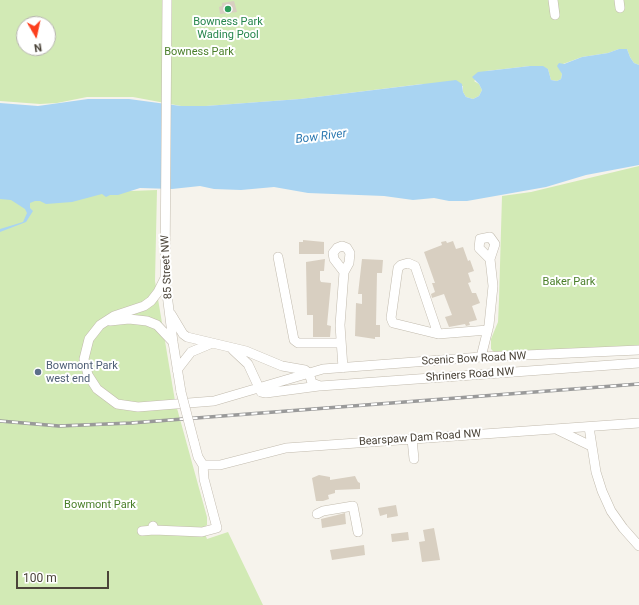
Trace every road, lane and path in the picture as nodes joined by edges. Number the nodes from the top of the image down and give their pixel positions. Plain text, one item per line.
1 (167, 0) edge
2 (553, 0) edge
3 (554, 15) dead end
4 (278, 257) dead end
5 (490, 259) dead end
6 (344, 272) dead end
7 (165, 278) junction
8 (169, 309) junction
9 (105, 322) junction
10 (488, 330) junction
11 (438, 334) junction
12 (173, 342) junction
13 (341, 343) junction
14 (210, 344) junction
15 (230, 348) junction
16 (639, 350) edge
17 (481, 357) junction
18 (639, 363) edge
19 (343, 368) junction
20 (177, 370) junction
21 (309, 373) junction
22 (320, 386) junction
23 (259, 390) junction
24 (639, 423) edge
25 (589, 427) junction
26 (556, 429) junction
27 (412, 439) junction
28 (591, 446) junction
29 (414, 459) dead end
30 (203, 465) junction
31 (317, 514) dead end
32 (142, 532) dead end
33 (358, 532) dead end
34 (639, 546) edge

1 - 7 street, 85 Street NW
2 - 3 street
4 - 13 street
5 - 10 street
6 - 13 street
7 - 8 street, 85 Street NW
7 - 9 street, Scenic Bow Road NW
8 - 12 street, 85 Street NW
8 - 14 street
9 - 12 street
9 - 23 street, Scenic Bow Road NW
10 - 11 street
10 - 17 street
11 - 11 street
12 - 20 street, 85 Street NW
13 - 19 street
14 - 15 street
14 - 20 street
15 - 21 street
15 - 23 street
16 - 17 street, Scenic Bow Road NW
17 - 19 street, Scenic Bow Road NW
18 - 22 street, Shriners Road NW
19 - 21 street, Scenic Bow Road NW
20 - 30 street, 85 Street NW, bridge
21 - 22 street
21 - 23 street, Scenic Bow Road NW
22 - 23 street, Shriners Road NW
24 - 25 street, Bearspaw Dam Road NW
25 - 26 street, Bearspaw Dam Road NW
25 - 28 street
26 - 27 street, Bearspaw Dam Road NW
26 - 28 street
27 - 29 street
27 - 30 street, Bearspaw Dam Road NW
28 - 34 street
30 - 32 street, 85 Street NW
31 - 33 street

